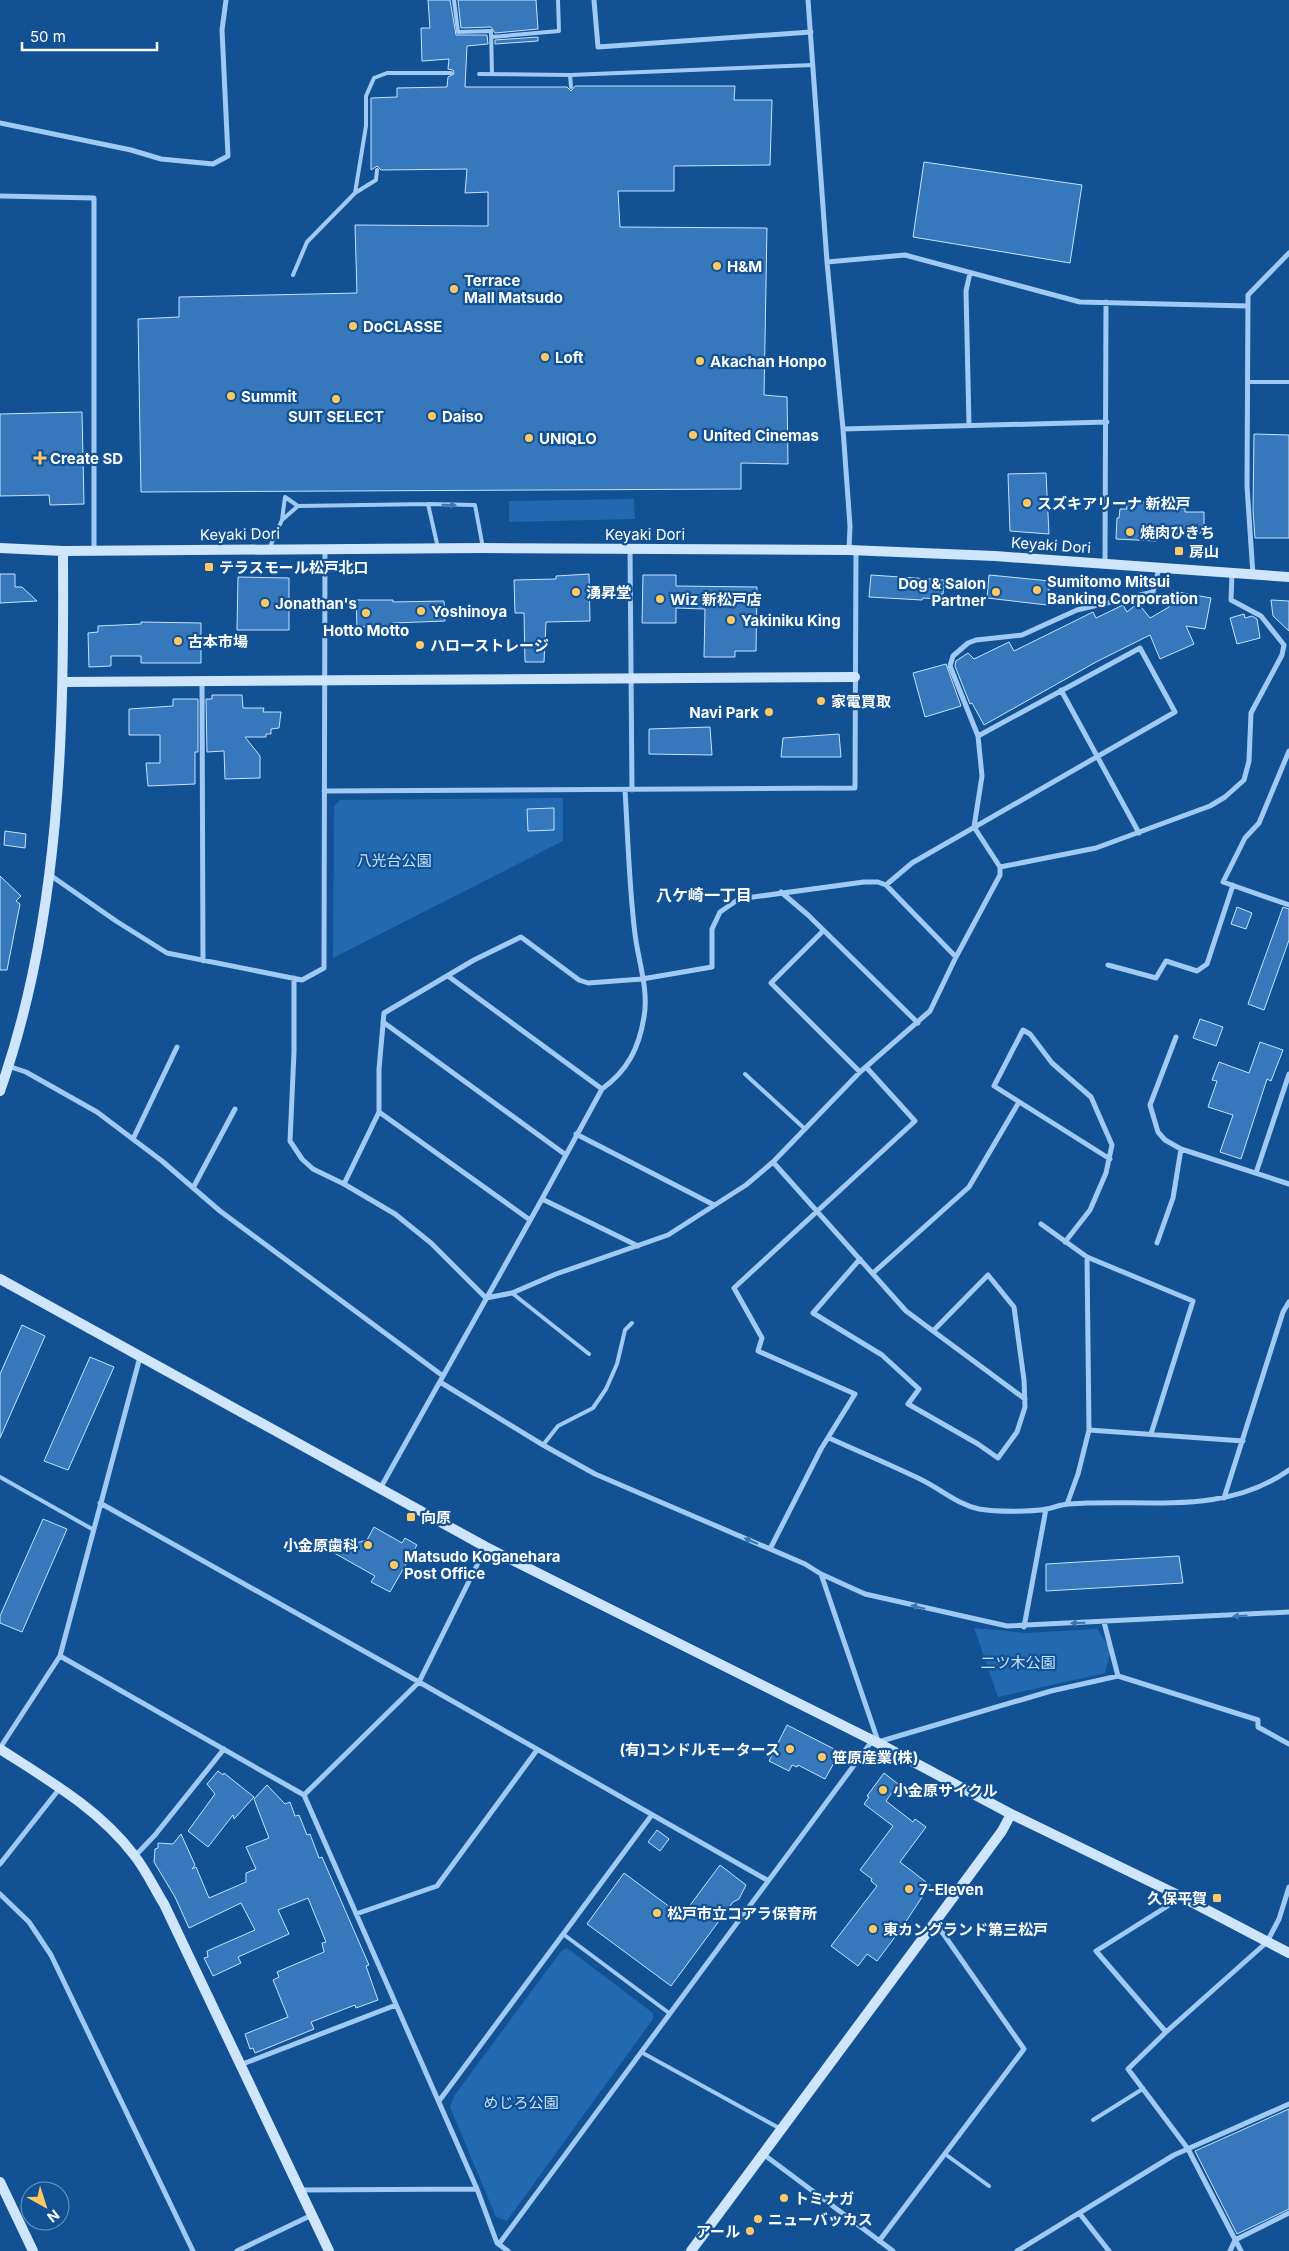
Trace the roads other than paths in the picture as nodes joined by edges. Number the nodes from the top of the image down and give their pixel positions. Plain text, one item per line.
1 (226, 0) edge
2 (454, 0) edge
3 (558, 0) edge
4 (594, 0) edge
5 (808, 0) edge
6 (811, 32) junction
7 (492, 37) junction
8 (813, 65) junction
9 (451, 73) dead end
10 (479, 74) dead end
11 (492, 74) junction
12 (570, 75) junction
13 (571, 86) dead end
14 (0, 123) edge
15 (377, 170) dead end
16 (355, 193) junction
17 (0, 196) edge
18 (1289, 253) edge
19 (827, 262) junction
20 (970, 273) junction
21 (293, 275) dead end
22 (1106, 302) junction
23 (1248, 306) junction
24 (1248, 382) junction
25 (1289, 382) edge
26 (1107, 422) junction
27 (970, 425) junction
28 (843, 428) junction
29 (428, 504) junction
30 (298, 506) junction
31 (282, 520) junction
32 (0, 548) edge
33 (438, 548) junction
34 (482, 548) junction
35 (269, 549) junction
36 (325, 549) junction
37 (630, 549) junction
38 (94, 550) junction
39 (852, 550) junction
40 (63, 551) junction
41 (1105, 564) junction
42 (1160, 568) junction
43 (1232, 573) junction
44 (1253, 575) junction
45 (1289, 577) edge
46 (1287, 645) edge
47 (854, 677) junction
48 (326, 680) junction
49 (631, 680) junction
50 (63, 682) junction
51 (202, 682) junction
52 (1061, 690) junction
53 (978, 736) junction
54 (1289, 751) edge
55 (1096, 756) junction
56 (625, 790) junction
57 (632, 790) junction
58 (324, 791) junction
59 (974, 827) junction
60 (1139, 833) junction
61 (1000, 867) junction
62 (50, 875) junction
63 (886, 884) junction
64 (1232, 885) junction
65 (781, 892) junction
66 (1289, 905) edge
67 (823, 931) junction
68 (956, 957) junction
69 (203, 961) junction
70 (1108, 965) dead end
71 (448, 976) junction
72 (294, 978) junction
73 (642, 978) junction
74 (383, 1022) junction
75 (918, 1023) junction
76 (1176, 1037) dead end
77 (177, 1047) dead end
78 (866, 1067) junction
79 (5, 1069) edge
80 (860, 1072) junction
81 (745, 1074) dead end
82 (1289, 1074) edge
83 (602, 1089) junction
84 (0, 1091) edge
85 (1019, 1102) junction
86 (235, 1109) dead end
87 (379, 1112) junction
88 (805, 1129) junction
89 (576, 1134) junction
90 (133, 1139) junction
91 (1181, 1149) junction
92 (566, 1154) junction
93 (1110, 1159) junction
94 (772, 1162) junction
95 (1256, 1173) junction
96 (344, 1184) junction
97 (1289, 1184) edge
98 (192, 1188) junction
99 (542, 1200) junction
100 (714, 1205) junction
101 (818, 1211) junction
102 (530, 1220) junction
103 (1041, 1224) dead end
104 (1066, 1242) junction
105 (1157, 1243) dead end
106 (638, 1246) junction
107 (1087, 1257) junction
108 (860, 1259) junction
109 (873, 1274) junction
110 (0, 1279) edge
111 (512, 1293) junction
112 (486, 1298) junction
113 (1289, 1302) edge
114 (632, 1323) dead end
115 (933, 1331) junction
116 (589, 1354) dead end
117 (140, 1357) junction
118 (442, 1379) junction
119 (1025, 1399) junction
120 (1089, 1430) junction
121 (1151, 1434) junction
122 (829, 1438) junction
123 (1242, 1441) junction
124 (543, 1446) junction
125 (1289, 1470) edge
126 (0, 1477) edge
127 (381, 1488) junction
128 (1224, 1498) junction
129 (100, 1503) junction
130 (1067, 1504) junction
131 (1046, 1510) junction
132 (92, 1529) junction
133 (486, 1547) junction
134 (770, 1549) junction
135 (821, 1574) junction
136 (1289, 1612) edge
137 (1104, 1622) junction
138 (1024, 1627) junction
139 (60, 1656) junction
140 (1118, 1676) junction
141 (419, 1682) junction
142 (876, 1742) junction
143 (1289, 1744) edge
144 (0, 1748) edge
145 (224, 1749) junction
146 (537, 1750) junction
147 (60, 1788) junction
148 (304, 1795) junction
149 (1011, 1814) junction
150 (651, 1816) junction
151 (135, 1856) junction
152 (0, 1864) edge
153 (766, 1880) junction
154 (1289, 1887) edge
155 (0, 1894) edge
156 (1182, 1897) junction
157 (356, 1914) junction
158 (935, 1922) junction
159 (563, 1934) junction
160 (1267, 1942) junction
161 (1289, 1953) edge
162 (396, 2005) junction
163 (669, 2013) junction
164 (1166, 2032) junction
165 (641, 2052) junction
166 (240, 2065) junction
167 (1142, 2090) junction
168 (439, 2101) junction
169 (1289, 2104) edge
170 (1093, 2120) dead end
171 (781, 2129) junction
172 (1188, 2149) junction
173 (763, 2154) junction
174 (946, 2154) junction
175 (0, 2182) edge
176 (989, 2186) dead end
177 (477, 2188) junction
178 (300, 2190) junction
179 (1289, 2213) edge
180 (1080, 2214) junction
181 (312, 2215) junction
182 (1235, 2240) junction
183 (879, 2241) junction
184 (499, 2244) junction
185 (33, 2251) edge
186 (193, 2251) edge
187 (237, 2251) edge
188 (329, 2251) edge
189 (508, 2251) edge
190 (691, 2251) edge
191 (893, 2251) edge
192 (1017, 2251) edge
193 (1109, 2251) edge
194 (1230, 2251) edge
195 (1240, 2251) edge

1 - 14 street
2 - 7 lane
3 - 7 lane
4 - 6 street
5 - 6 street
6 - 8 street
7 - 11 lane
8 - 12 lane
8 - 19 street
9 - 16 lane
10 - 11 lane
11 - 12 lane
12 - 13 lane
15 - 16 lane
16 - 21 lane
17 - 38 street
18 - 23 street
19 - 20 street
19 - 28 street
20 - 22 street
20 - 27 street
22 - 23 street
22 - 26 street
23 - 24 street
24 - 25 lane
24 - 44 street
26 - 27 street
26 - 41 street
27 - 28 street
28 - 39 street
29 - 30 lane
29 - 33 lane
29 -> 34 lane
30 - 31 lane
30 - 31 lane
31 - 35 lane
32 - 40 street, Keyaki Dori
33 - 34 street, Keyaki Dori
33 - 36 street, Keyaki Dori
34 - 37 street, Keyaki Dori
35 - 36 street, Keyaki Dori
35 - 38 street, Keyaki Dori
36 - 48 street
37 - 39 street, Keyaki Dori
37 - 49 street
38 - 40 street, Keyaki Dori
39 - 41 street, Keyaki Dori
39 - 47 street
40 - 50 street
41 - 42 street, Keyaki Dori
42 - 43 street, Keyaki Dori
42 - 53 street
43 - 44 street, Keyaki Dori
43 - 46 street
44 - 45 street, Keyaki Dori
46 - 60 street
47 - 49 street
47 - 57 street
48 - 49 street
48 - 51 street
48 - 58 street
49 - 57 street
50 - 51 street
50 - 62 street
51 - 69 street
52 - 53 street
52 - 55 street
52 - 55 street
53 - 59 street
54 - 64 street
55 - 59 street
55 - 60 street
56 - 57 street
56 - 58 street
56 - 73 street
58 - 72 street
59 - 61 street
59 - 63 street
60 - 61 street
61 - 68 street
62 - 69 street
62 - 79 street
63 - 65 street
63 - 68 street
64 - 66 street
64 - 70 street
65 - 67 street
65 - 73 street
67 - 75 street
67 - 80 street
68 - 75 street
69 - 72 street
71 - 73 street
71 - 74 street
71 - 83 street
72 - 96 street
73 - 83 street
74 - 87 street
74 - 92 street
75 - 78 street
76 - 91 street
77 - 90 street
78 - 80 street
78 - 101 street
79 - 84 street
79 - 90 street
80 - 88 street
81 - 88 lane
82 - 95 street
83 - 89 street
85 - 93 street
85 - 93 street
85 - 109 street
86 - 98 street
87 - 96 street
87 - 102 street
88 - 94 street
89 - 92 street
89 - 100 street
90 - 98 street
91 - 95 street
91 - 105 street
92 - 99 street
93 - 104 street
94 - 100 street
94 - 101 street
95 - 97 street
96 - 112 street
98 - 118 street
99 - 102 street
99 - 106 street
100 - 106 street
101 - 108 street
101 - 122 street
102 - 112 street
103 - 104 street
104 - 107 street
106 - 111 street
107 - 120 street
107 - 121 street
108 - 109 street
108 - 119 street
109 - 115 street
110 - 117 street
111 - 112 street
111 - 116 lane
112 - 118 street
113 - 123 street
114 - 124 lane
115 - 119 street
115 - 119 street
117 - 127 street
117 - 129 street
118 - 124 street
118 - 127 street
120 - 121 street
120 - 130 street
121 - 123 street
122 - 131 street
122 - 134 street
123 - 128 street
134 -> 124 street
125 - 128 street
126 - 132 lane
127 - 133 street
128 - 130 street
129 - 132 street
129 - 141 street
130 - 131 street
131 - 138 street
132 - 139 street
133 - 141 street
133 - 142 street
134 - 135 street
138 -> 135 street
135 - 142 street
136 -> 137 street
137 -> 138 street
137 - 140 street
139 - 144 street
139 - 145 street
140 - 142 street
140 - 143 street
141 - 146 street
141 - 148 street
142 - 149 street
142 - 153 street
144 - 147 street
145 - 148 street
145 - 151 street
146 - 150 street
146 - 157 street
147 - 151 street
147 - 152 street
148 - 157 street
149 - 156 street
149 - 158 street
150 - 153 street
150 - 159 street
151 - 166 street
153 - 163 street
154 - 160 street
155 - 186 street
156 - 160 street
156 - 164 street
157 - 162 street
158 - 171 street
158 - 174 street
159 - 163 lane
159 - 168 street
160 - 161 street
160 - 164 street
162 - 166 street
162 - 168 street
163 - 165 street
164 - 167 street
165 - 171 lane
165 - 184 street
166 - 178 street
167 - 170 lane
167 - 172 street
168 - 177 street
169 - 172 street
171 - 173 street
172 - 180 street
172 - 182 street
173 - 183 street
173 - 190 street
174 - 176 lane
174 - 183 street
175 - 185 street
177 - 178 street
177 - 184 street
178 - 181 street
179 - 182 street
180 - 192 street
180 - 193 street
181 - 187 street
181 - 188 street
182 - 194 street
182 - 195 street
183 - 191 street
184 - 189 street

